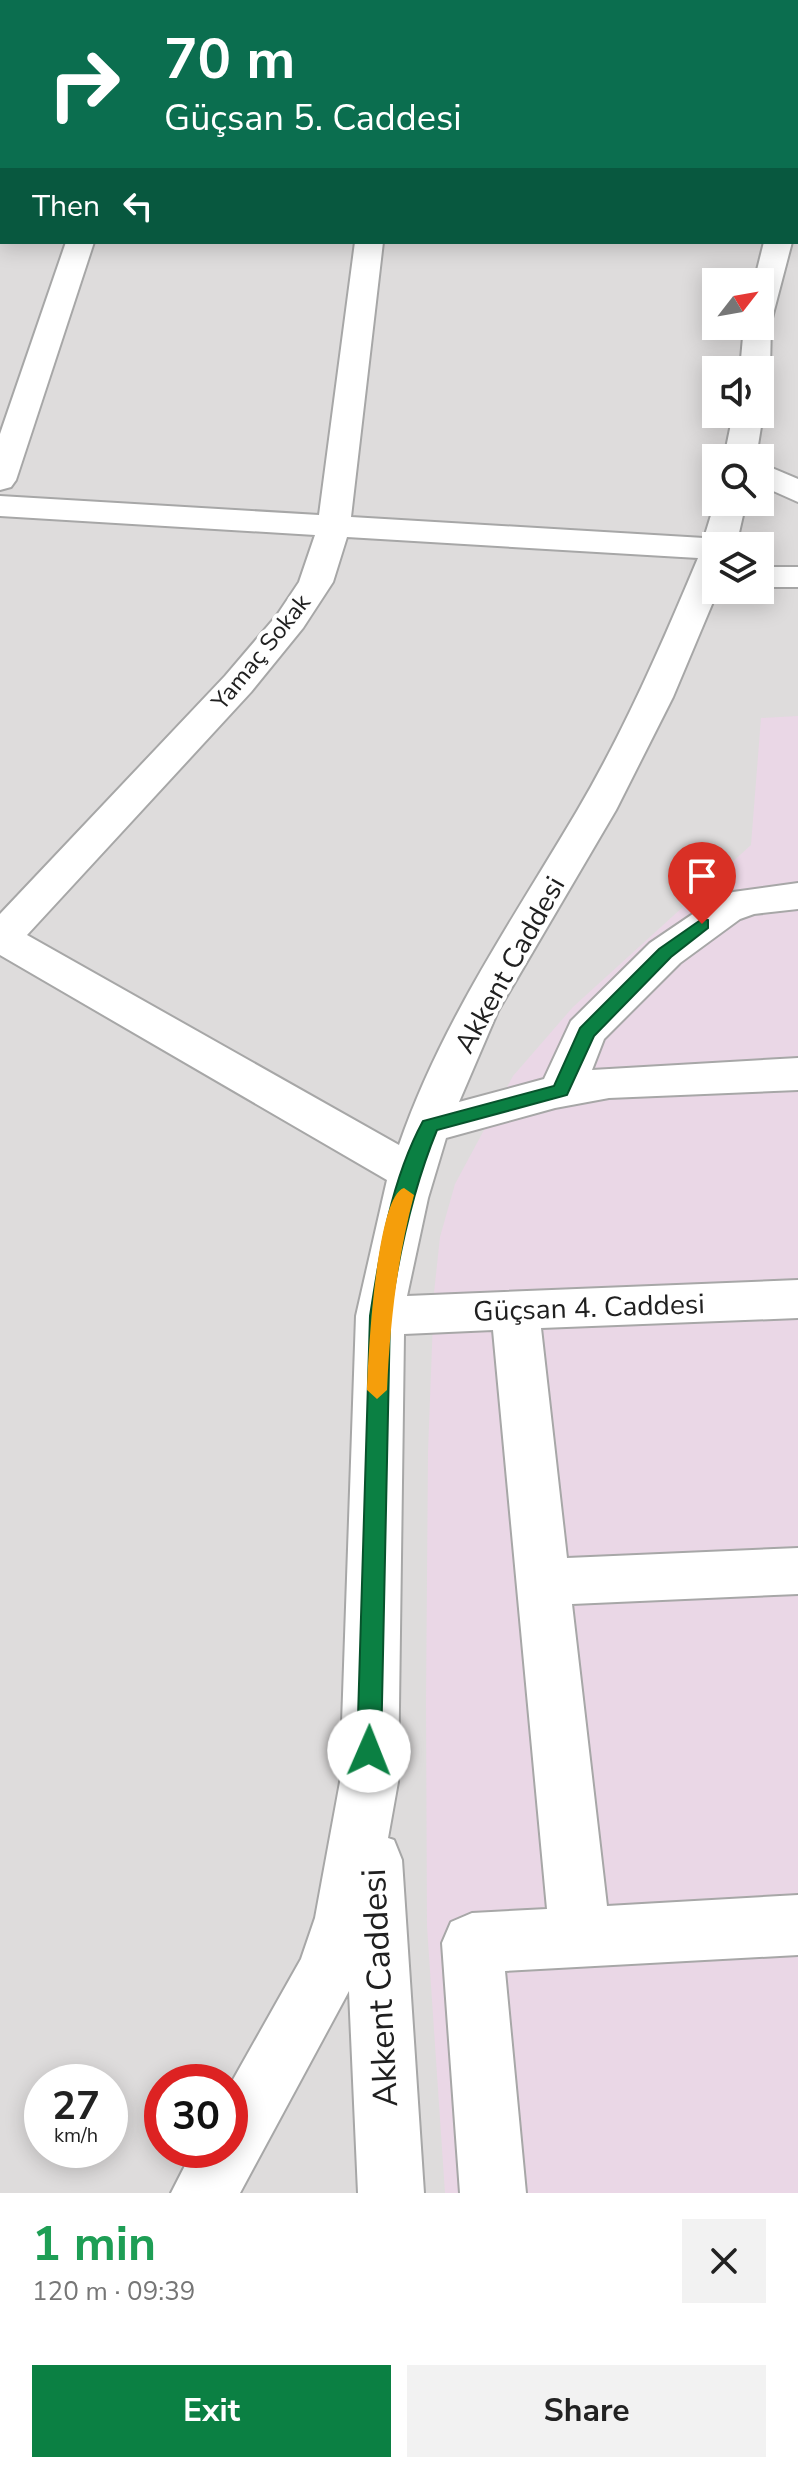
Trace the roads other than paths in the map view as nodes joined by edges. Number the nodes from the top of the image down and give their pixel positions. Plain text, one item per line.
1 (79, 244) edge
2 (369, 244) edge
3 (778, 244) edge
4 (772, 268) edge
5 (0, 480) edge
6 (774, 480) edge
7 (798, 492) edge
8 (0, 506) edge
9 (334, 526) junction
10 (702, 560) edge
11 (774, 577) edge
12 (798, 577) edge
13 (702, 590) edge
14 (798, 896) edge
15 (1, 938) edge
16 (798, 1074) edge
17 (561, 1090) junction
18 (429, 1126) junction
19 (410, 1172) junction
20 (798, 1299) edge
21 (515, 1311) junction
22 (380, 1316) junction
23 (798, 1571) edge
24 (543, 1582) junction
25 (369, 1782) junction
26 (798, 1925) edge
27 (580, 1938) junction
28 (248, 2116) edge
29 (219, 2168) edge
30 (204, 2193) edge
31 (391, 2193) edge
32 (493, 2193) edge

1 - 5 street
2 - 9 street, Yamaç Sokak
3 - 4 street
6 - 7 street
8 - 9 street
9 - 10 street
9 - 15 street, Yamaç Sokak
11 - 12 street
13 - 18 street, Akkent Caddesi
14 - 17 street
15 - 19 street
16 - 17 street
17 - 18 street
18 - 19 street, Akkent Caddesi
19 - 22 street, Akkent Caddesi
20 - 21 street, Güçsan 4. Caddesi
21 - 22 street, Güçsan 4. Caddesi
21 - 24 street
22 - 25 street, Akkent Caddesi
23 - 24 street
24 - 27 street
25 - 28 street, Akkent Caddesi
25 - 31 street, Akkent Caddesi
26 - 27 street
27 - 32 street
29 - 30 street, Akkent Caddesi

